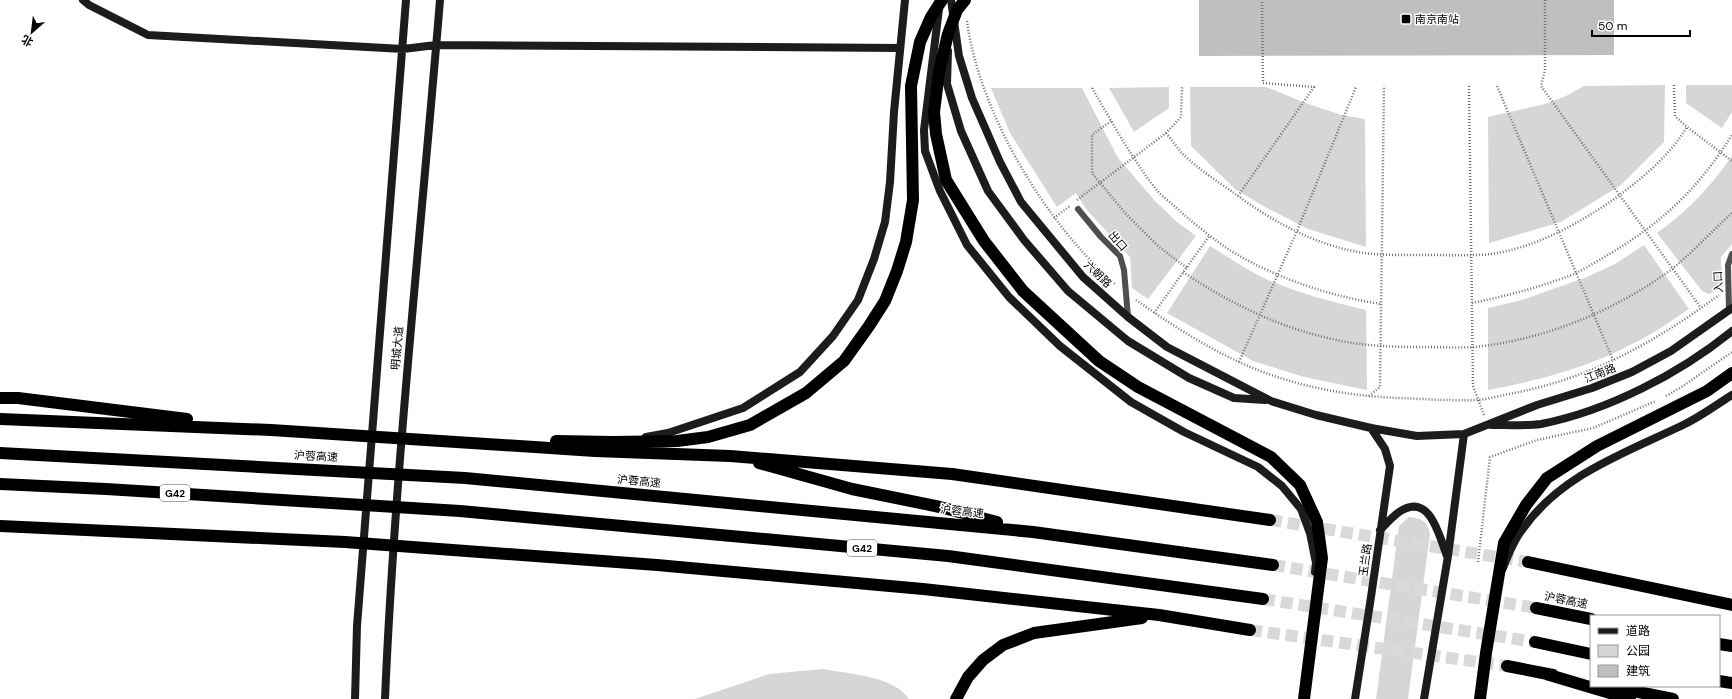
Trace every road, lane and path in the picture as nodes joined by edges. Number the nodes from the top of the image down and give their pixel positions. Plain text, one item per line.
1 (83, 0) edge
2 (406, 0) edge
3 (440, 0) edge
4 (905, 0) edge
5 (941, 0) edge
6 (951, 0) edge
7 (965, 0) edge
8 (1262, 0) edge
9 (1545, 0) edge
10 (967, 19) dead end
11 (948, 34) junction
12 (436, 45) junction
13 (900, 48) junction
14 (403, 49) junction
15 (1674, 85) dead end
16 (1356, 86) dead end
17 (1384, 86) dead end
18 (1469, 86) dead end
19 (1497, 86) dead end
20 (1182, 87) dead end
21 (1092, 88) dead end
22 (1111, 121) junction
23 (1687, 127) junction
24 (1166, 133) junction
25 (1732, 135) edge
26 (1721, 153) junction
27 (1134, 157) junction
28 (1732, 161) edge
29 (1101, 182) junction
30 (1238, 196) junction
31 (1619, 196) junction
32 (1078, 209) dead end
33 (1732, 213) edge
34 (1054, 218) junction
35 (1297, 231) junction
36 (1644, 231) junction
37 (1558, 232) junction
38 (1210, 235) junction
39 (1732, 254) edge
40 (1382, 255) junction
41 (1471, 255) junction
42 (1187, 268) junction
43 (1672, 268) junction
44 (1183, 272) junction
45 (1278, 274) junction
46 (1575, 274) junction
47 (1729, 288) junction
48 (1127, 294) junction
49 (1472, 303) junction
50 (1381, 304) junction
51 (1701, 308) junction
52 (1731, 309) edge
53 (1154, 313) junction
54 (1593, 314) junction
55 (1260, 315) junction
56 (1128, 317) junction
57 (1732, 331) edge
58 (1381, 347) junction
59 (1472, 347) junction
60 (1612, 360) junction
61 (1239, 362) junction
62 (1732, 373) edge
63 (1732, 395) edge
64 (1368, 397) junction
65 (0, 398) edge
66 (1479, 400) junction
67 (1271, 401) junction
68 (0, 419) edge
69 (1488, 425) junction
70 (1371, 428) junction
71 (271, 430) junction
72 (1464, 434) junction
73 (471, 442) junction
74 (613, 442) junction
75 (0, 453) edge
76 (730, 456) junction
77 (1490, 457) dead end
78 (0, 484) edge
79 (1270, 520) tunnel mouth
80 (0, 526) edge
81 (1380, 530) junction
82 (1033, 532) junction
83 (1448, 556) junction
84 (1478, 562) dead end
85 (1528, 562) tunnel mouth
86 (1273, 564) tunnel mouth
87 (1496, 587) junction
88 (1263, 599) tunnel mouth
89 (1732, 605) edge
90 (1536, 608) tunnel mouth
91 (1159, 615) junction
92 (1314, 619) junction
93 (1590, 619) edge
94 (1250, 630) tunnel mouth
95 (1535, 642) tunnel mouth
96 (1720, 644) edge
97 (1732, 646) edge
98 (1590, 654) edge
99 (1507, 666) tunnel mouth
100 (1546, 674) junction
101 (1720, 681) edge
102 (1590, 683) edge
103 (1732, 684) edge
104 (1612, 687) edge
105 (355, 699) edge
106 (385, 699) edge
107 (956, 699) edge
108 (1304, 699) edge
109 (1355, 699) edge
110 (1424, 699) edge
111 (1480, 699) edge
112 (1630, 699) edge
113 (1673, 699) edge

1 - 14 street
2 - 14 street, 明城大道
3 - 12 street, 明城大道
4 - 13 street
5 - 74 highway
5 - 92 street
6 - 56 street, 六朝路
7 - 11 highway
8 - 30 path
9 - 31 path
10 - 34 path
11 - 67 street
11 - 92 highway
12 - 13 street
12 - 14 street
12 - 106 street, 明城大道
13 - 74 street
14 - 105 street, 明城大道
15 - 23 path
16 - 35 path
17 - 40 path
18 - 41 path
19 - 37 path
20 - 24 path
21 - 22 path
22 - 27 path
22 - 29 path
23 - 26 path
23 - 31 path
24 - 27 path
24 - 30 path
25 - 26 path
26 - 28 path
26 - 36 path
27 - 29 path
27 - 38 path
29 - 34 path
29 - 42 path
30 - 35 path
31 - 36 path
31 - 37 path
32 - 48 lane, 出口
33 - 43 path
34 - 48 path
35 - 40 path
35 - 45 path
36 - 43 path
36 - 46 path
37 - 41 path
37 - 46 path
38 - 42 path
38 - 45 path
39 - 47 lane, 入口
40 - 41 path
40 - 50 path
41 - 49 path
42 - 44 path
43 - 51 path
43 - 54 path
44 - 53 path
44 - 55 path
45 - 50 path
45 - 55 path
46 - 49 path
46 - 54 path
47 - 51 path
47 - 52 lane, 入口
48 - 53 path
48 - 56 lane, 出口
49 - 59 path
50 - 58 path
51 - 60 path
52 - 69 street, 江南路
53 - 61 path
54 - 59 path
54 - 60 path
55 - 58 path
55 - 61 path
56 - 67 street, 六朝路
57 - 69 street
58 - 59 path
58 - 64 path
59 - 66 path
60 - 66 path
61 - 64 path
62 - 87 highway
63 - 87 street
64 - 66 path
65 - 71 highway
66 - 69 path
67 - 70 street, 六朝路
68 - 71 highway
69 - 72 street, 江南路
70 - 72 street, 六朝路
70 - 81 street, 玉兰路
71 - 73 highway
72 - 83 street
73 - 74 highway
73 - 76 highway
75 - 82 highway, 沪蓉高速
76 - 79 highway
76 - 82 highway
77 - 84 path
78 - 88 highway, G42
80 - 91 highway
81 - 83 street
81 - 109 street, 玉兰路
82 - 86 highway, 沪蓉高速
83 - 110 street
85 - 89 highway
87 - 111 highway
90 - 93 highway, 沪蓉高速
91 - 94 highway
91 - 107 highway
92 - 108 highway
95 - 98 highway
96 - 97 highway
99 - 100 highway
100 - 102 highway
100 - 112 highway
101 - 103 highway
104 - 113 highway

